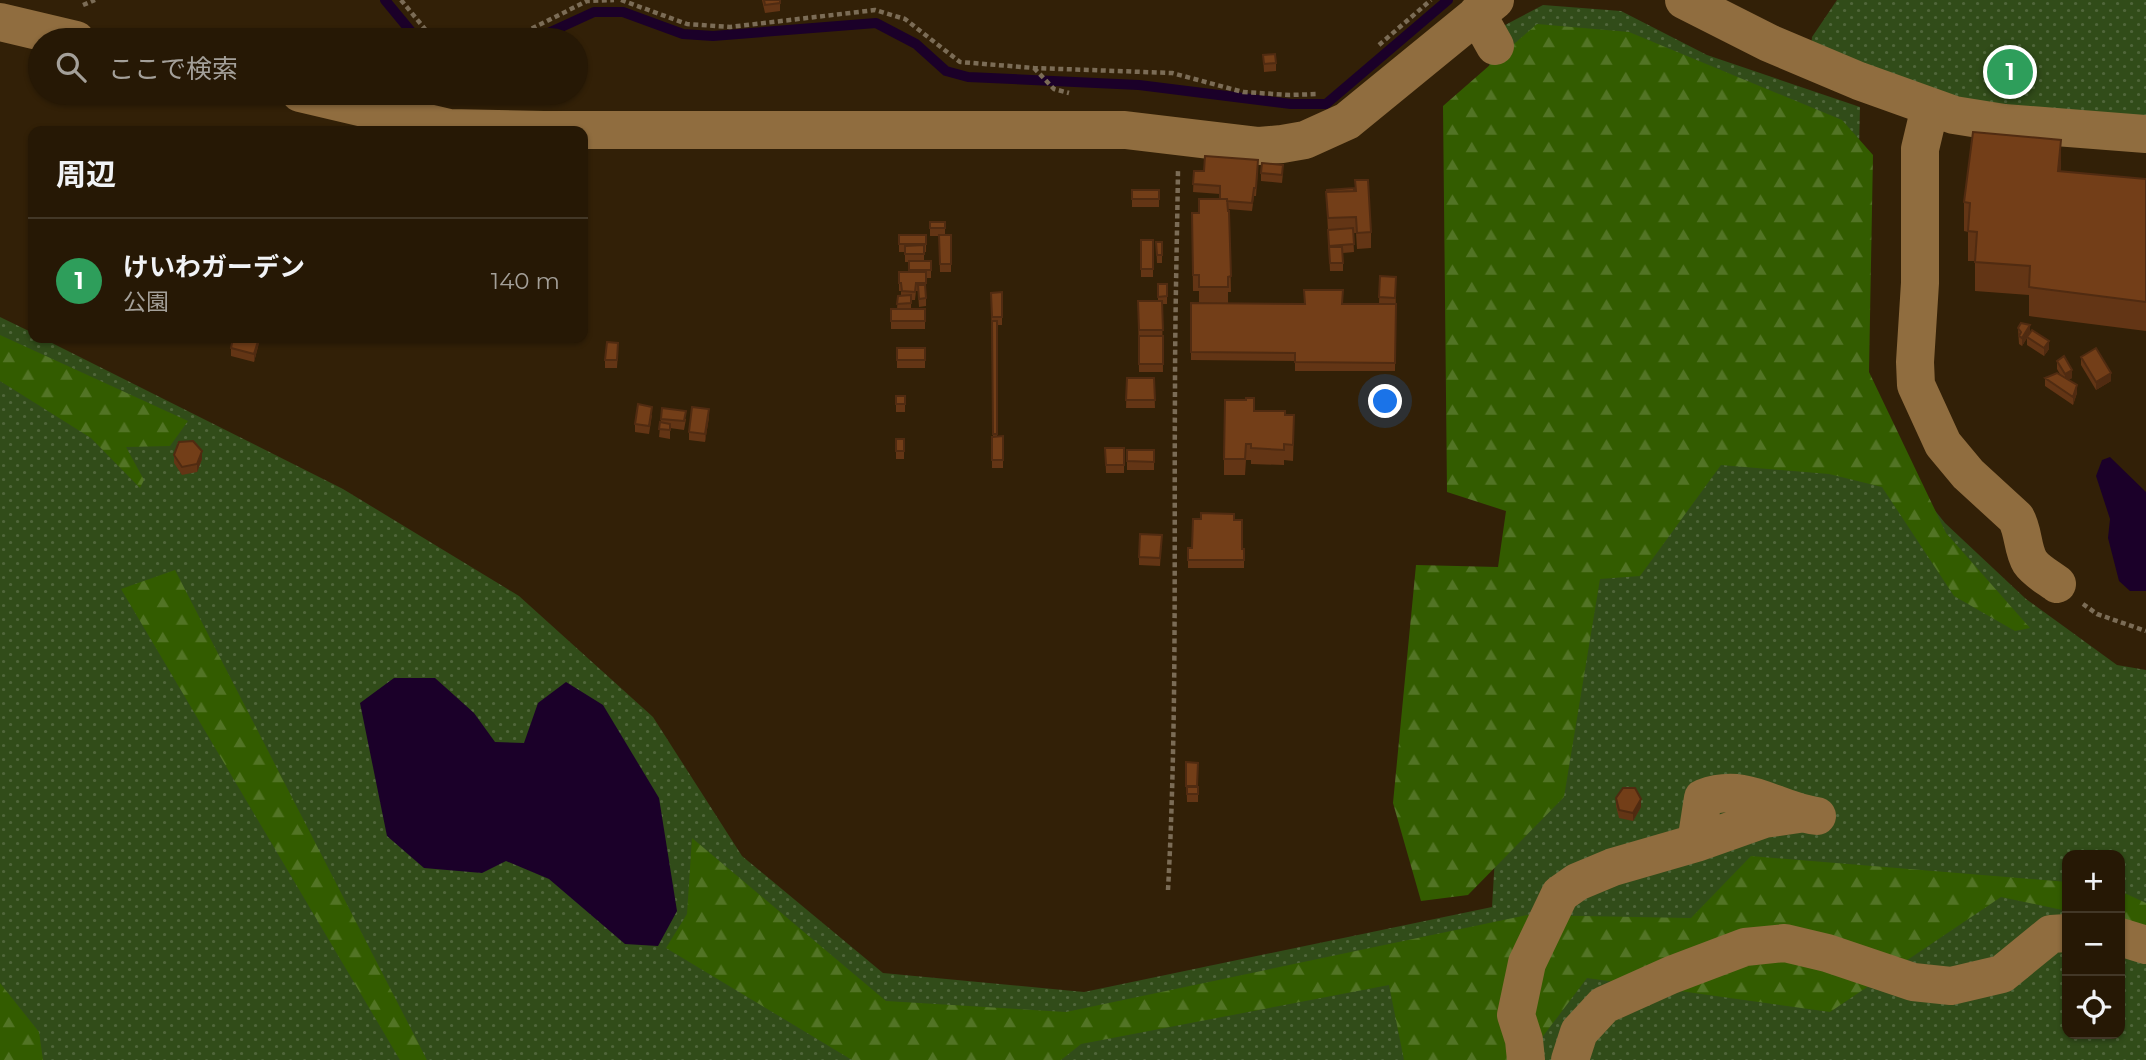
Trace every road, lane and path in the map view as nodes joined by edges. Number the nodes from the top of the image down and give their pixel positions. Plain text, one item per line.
1 (401, 0) edge
2 (614, 0) edge
3 (621, 0) edge
4 (1431, 0) edge
5 (1684, 0) edge
6 (1489, 20) edge
7 (0, 22) edge
8 (424, 28) edge
9 (533, 28) edge
10 (28, 29) edge
11 (1372, 51) dead end
12 (1323, 93) dead end
13 (351, 105) edge
14 (1930, 107) junction
15 (440, 126) edge
16 (588, 130) edge
17 (2146, 134) edge
18 (1178, 136) junction
19 (2057, 584) joint
20 (2146, 631) edge
21 (1808, 815) dead end
22 (1168, 890) dead end
23 (2062, 933) edge
24 (2125, 939) edge
25 (2146, 945) edge
26 (1526, 1060) edge
27 (1570, 1060) edge

1 - 8 path
2 - 9 path
3 - 12 path
4 - 11 path
5 - 14 street
6 - 18 street
7 - 10 street
13 - 15 street
14 - 17 street
14 - 19 street
16 - 18 street
18 - 22 path
19 - 20 path
21 - 26 street
23 - 27 street
24 - 25 street

